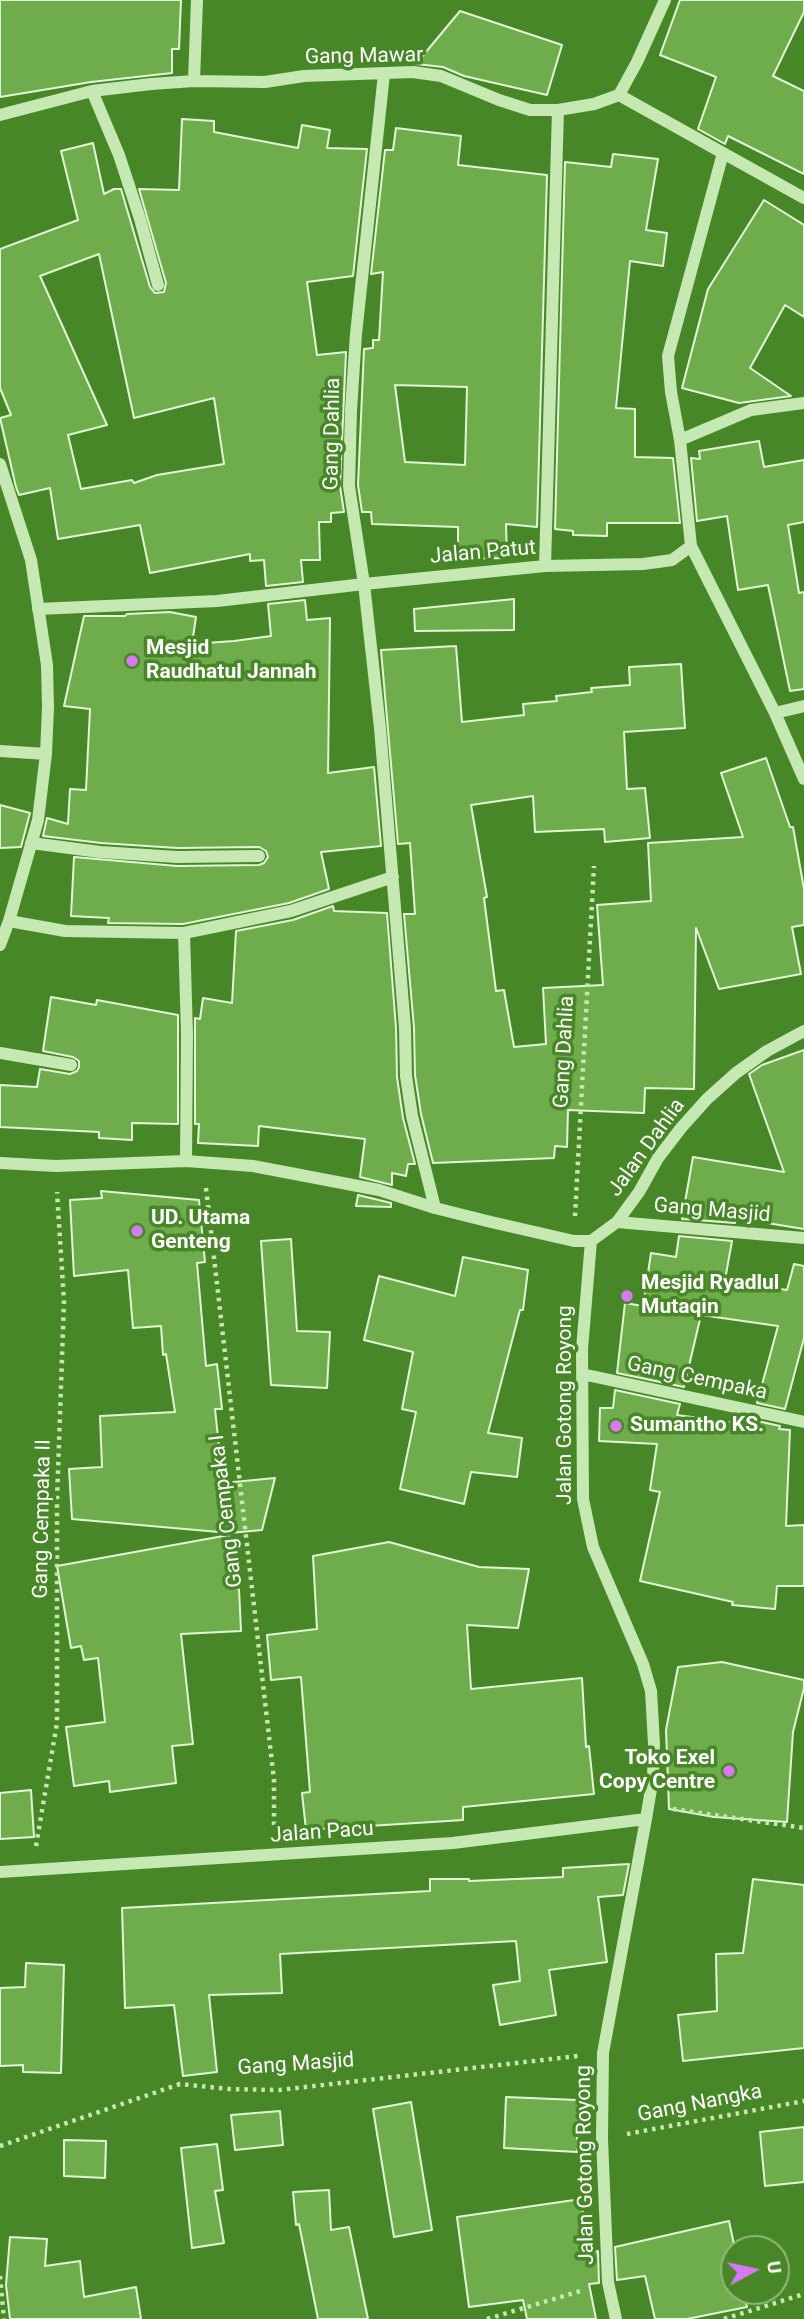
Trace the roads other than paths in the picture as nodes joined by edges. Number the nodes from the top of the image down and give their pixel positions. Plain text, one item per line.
1 (197, 0) edge
2 (665, 0) edge
3 (384, 74) junction
4 (194, 80) junction
5 (92, 90) junction
6 (619, 95) junction
7 (558, 110) junction
8 (0, 114) edge
9 (723, 153) junction
10 (804, 198) edge
11 (158, 285) dead end
12 (804, 403) edge
13 (680, 440) junction
14 (0, 464) edge
15 (6, 494) edge
16 (691, 546) junction
17 (545, 566) junction
18 (364, 584) junction
19 (38, 609) junction
20 (804, 706) edge
21 (775, 713) junction
22 (0, 751) edge
23 (46, 754) junction
24 (804, 779) edge
25 (31, 843) junction
26 (259, 856) dead end
27 (393, 877) junction
28 (9, 921) junction
29 (184, 933) junction
30 (0, 945) edge
31 (804, 1031) edge
32 (0, 1053) edge
33 (72, 1065) dead end
34 (186, 1161) junction
35 (0, 1163) edge
36 (435, 1208) junction
37 (617, 1222) junction
38 (804, 1238) edge
39 (592, 1241) junction
40 (582, 1374) junction
41 (804, 1422) edge
42 (647, 1812) junction
43 (0, 1872) edge
44 (616, 2319) edge

1 - 4 street
2 - 6 street
3 - 4 street, Gang Mawar
3 - 7 street, Gang Mawar
3 - 18 street, Gang Dahlia
4 - 5 street, Gang Mawar
5 - 8 street, Gang Mawar
5 - 11 street
6 - 7 street, Gang Mawar
6 - 9 street
7 - 17 street
9 - 10 street
9 - 13 street
12 - 13 street
13 - 16 street
14 - 15 street
15 - 19 street
16 - 17 street, Jalan Patut
16 - 21 street
17 - 18 street, Jalan Patut
18 - 19 street, Jalan Patut
18 - 27 street, Gang Dahlia
19 - 23 street
20 - 21 street
21 - 24 street
22 - 23 street
23 - 25 street
25 - 26 street
25 - 28 street
27 - 29 street
27 - 36 street, Gang Dahlia
28 - 29 street
28 - 30 street
29 - 34 street
31 - 37 street, Jalan Dahlia
32 - 33 street
34 - 35 street
34 - 36 street
36 - 39 street
37 - 38 street, Gang Masjid
37 - 39 street, Jalan Dahlia
39 - 40 street, Jalan Gotong Royong
40 - 41 street, Gang Cempaka
40 - 42 street, Jalan Gotong Royong
42 - 43 street, Jalan Pacu
42 - 44 street, Jalan Gotong Royong

